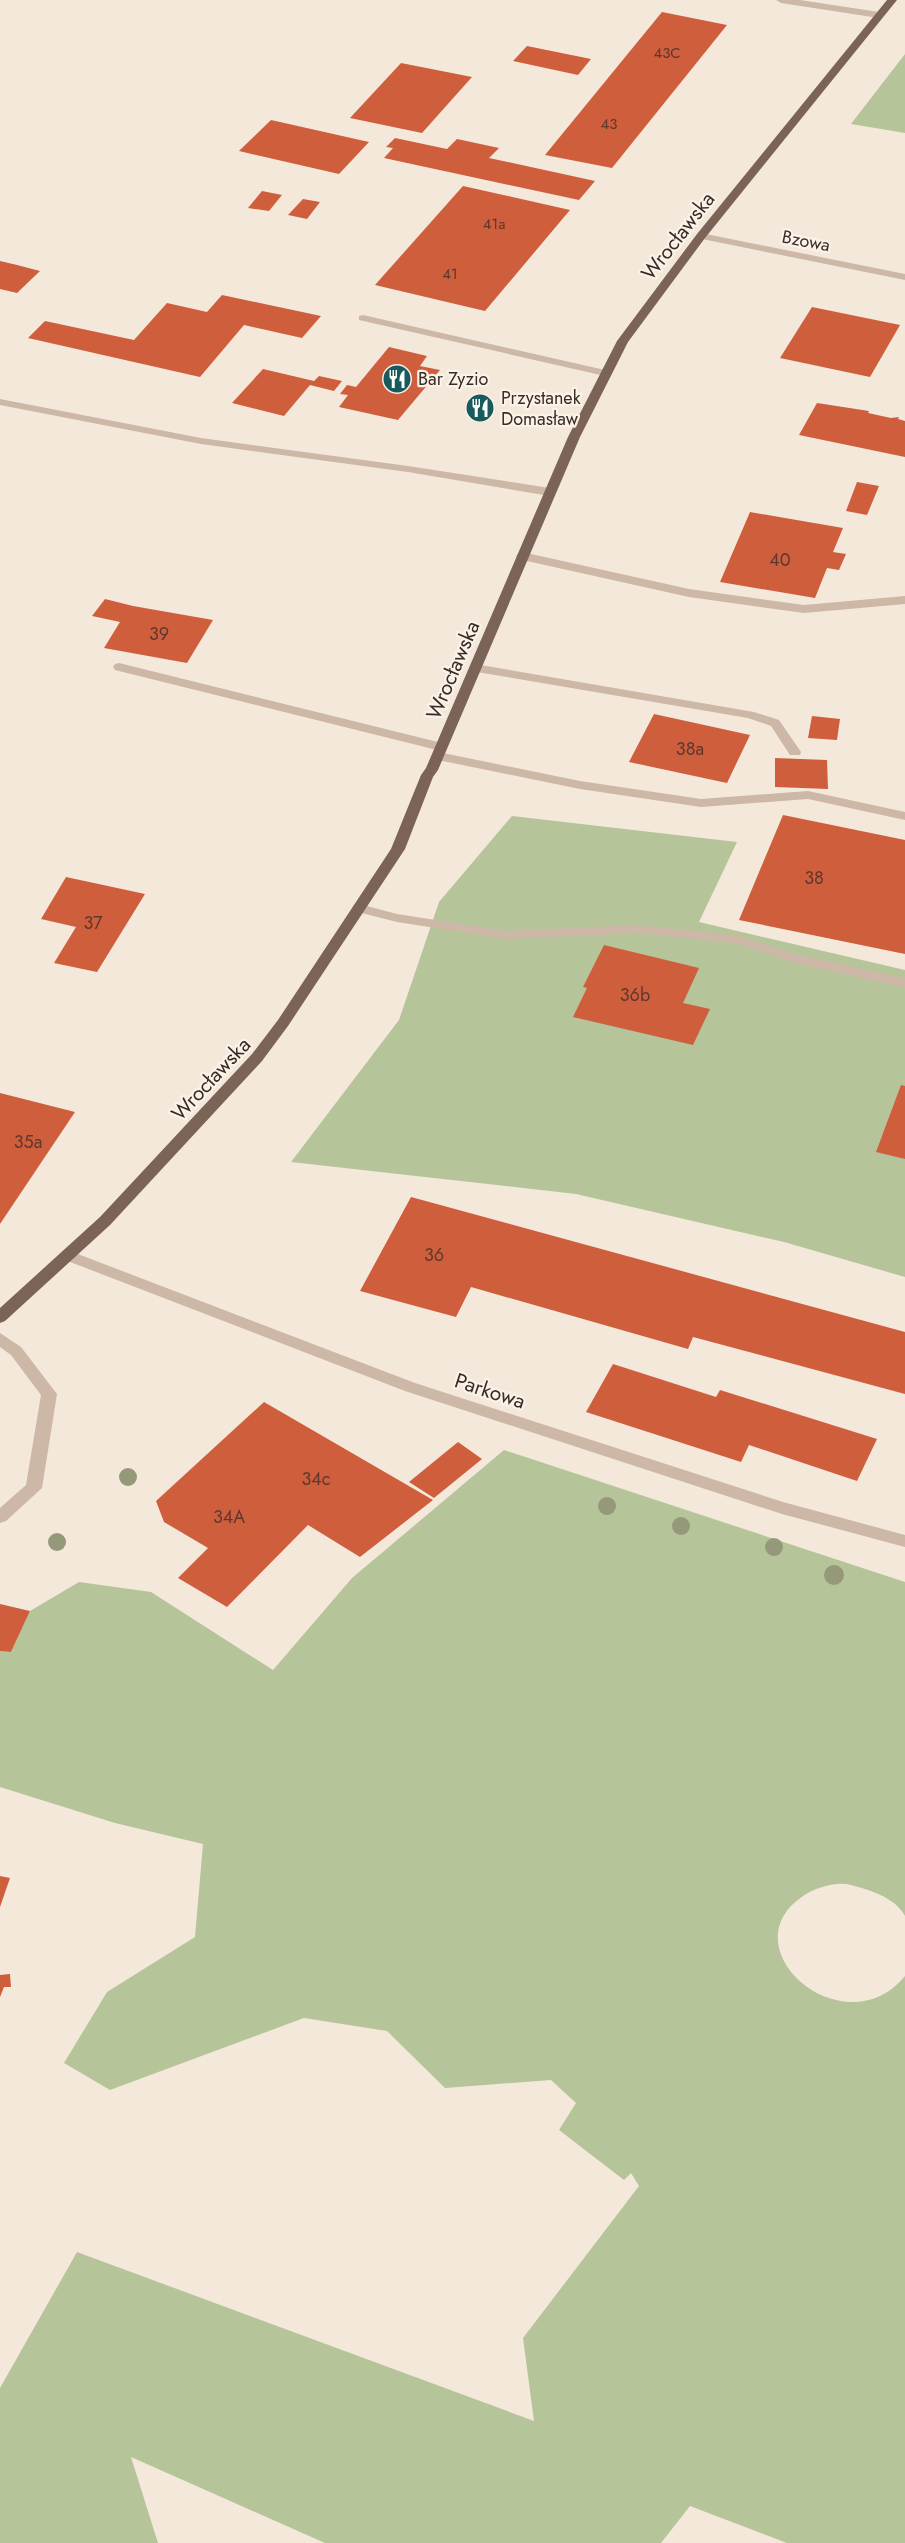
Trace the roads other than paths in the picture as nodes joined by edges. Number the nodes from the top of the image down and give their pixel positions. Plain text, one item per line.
1 (781, 0) edge
2 (892, 0) edge
3 (879, 15) junction
4 (701, 236) junction
5 (905, 277) edge
6 (363, 318) dead end
7 (605, 373) junction
8 (0, 402) edge
9 (550, 492) junction
10 (522, 556) junction
11 (905, 600) edge
12 (119, 667) dead end
13 (475, 668) junction
14 (440, 751) junction
15 (795, 752) dead end
16 (905, 816) edge
17 (359, 908) junction
18 (905, 983) edge
19 (70, 1256) junction
20 (3, 1311) edge
21 (0, 1339) edge
22 (0, 1517) edge
23 (905, 1541) edge

1 - 3 street
2 - 3 main road, Wrocławska
3 - 4 main road, Wrocławska
4 - 5 street, Bzowa
4 - 7 main road, Wrocławska
6 - 7 street
7 - 9 main road, Wrocławska
8 - 9 street
9 - 10 main road, Wrocławska
10 - 11 street
10 - 13 main road, Wrocławska
12 - 14 street
13 - 14 main road, Wrocławska
13 - 15 street
14 - 16 street
14 - 17 main road, Wrocławska
17 - 18 street
17 - 19 main road, Wrocławska
19 - 20 main road, Wrocławska
19 - 23 street, Parkowa
21 - 22 street

